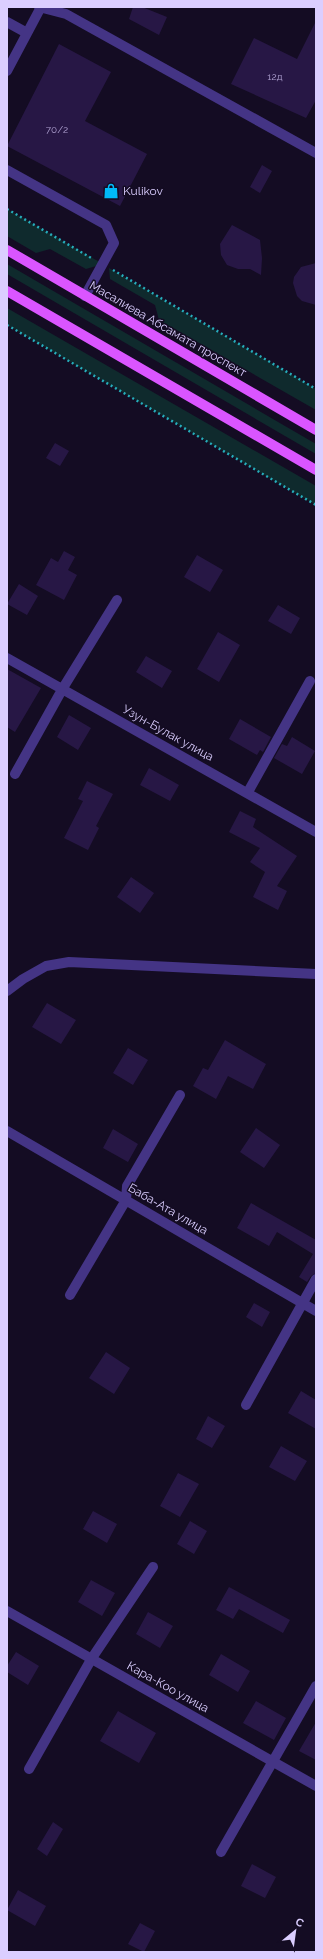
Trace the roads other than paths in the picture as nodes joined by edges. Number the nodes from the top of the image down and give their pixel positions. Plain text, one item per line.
1 (40, 7) edge
2 (7, 22) edge
3 (27, 33) junction
4 (7, 71) edge
5 (316, 153) edge
6 (7, 170) edge
7 (7, 250) edge
8 (7, 291) edge
9 (85, 296) junction
10 (316, 430) edge
11 (316, 470) edge
12 (117, 600) dead end
13 (7, 658) edge
14 (310, 681) dead end
15 (63, 688) junction
16 (15, 774) dead end
17 (248, 792) junction
18 (316, 832) edge
19 (316, 974) edge
20 (7, 991) edge
21 (180, 1095) dead end
22 (7, 1131) edge
23 (126, 1200) junction
24 (316, 1279) edge
25 (70, 1295) dead end
26 (302, 1303) junction
27 (316, 1311) edge
28 (246, 1405) dead end
29 (153, 1567) dead end
30 (7, 1611) edge
31 (92, 1658) junction
32 (316, 1686) edge
33 (274, 1761) junction
34 (29, 1769) dead end
35 (316, 1786) edge
36 (221, 1852) dead end

1 - 3 street
1 - 5 street
2 - 3 street
3 - 4 street
6 - 9 street
7 - 9 main road, Масалиева Абсамата проспект
8 - 11 main road
9 - 10 main road, Масалиева Абсамата проспект
12 - 15 street
13 - 15 street, Узун-Булак улица
14 - 17 street
15 - 16 street
15 - 17 street, Узун-Булак улица
17 - 18 street, Узун-Булак улица
19 - 20 street
21 - 23 street
22 - 23 street, Баба-Ата улица
23 - 25 street
23 - 26 street, Баба-Ата улица
24 - 26 street
26 - 27 street, Баба-Ата улица
26 - 28 street
29 - 31 street
30 - 31 street, Кара-Коо улица
31 - 33 street, Кара-Коо улица
31 - 34 street
32 - 33 street
33 - 35 street, Кара-Коо улица
33 - 36 street

